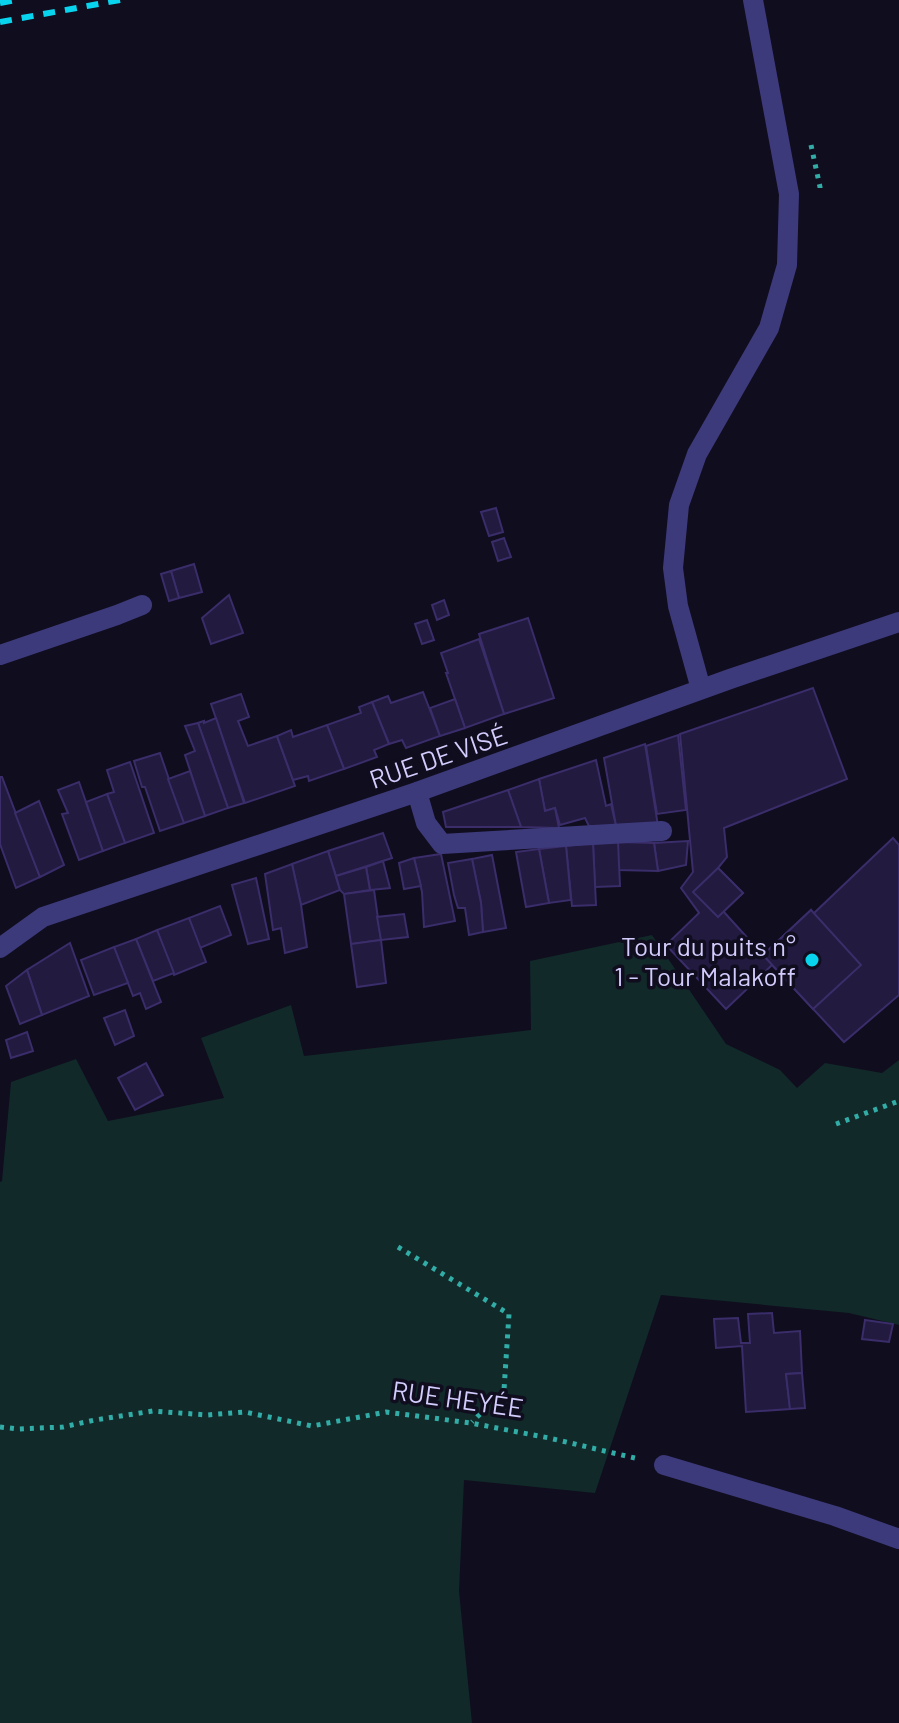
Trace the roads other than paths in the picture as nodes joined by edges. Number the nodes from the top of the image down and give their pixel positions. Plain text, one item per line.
1 (753, 0) edge
2 (142, 605) dead end
3 (899, 622) edge
4 (0, 655) edge
5 (701, 689) junction
6 (417, 792) junction
7 (662, 831) dead end
8 (0, 948) edge
9 (664, 1465) road end
10 (899, 1539) edge

1 - 5 street
2 - 4 street
3 - 5 street, RUE DE VISÉ
5 - 6 street, RUE DE VISÉ
6 - 7 street
6 - 8 street, RUE DE VISÉ
9 - 10 street

